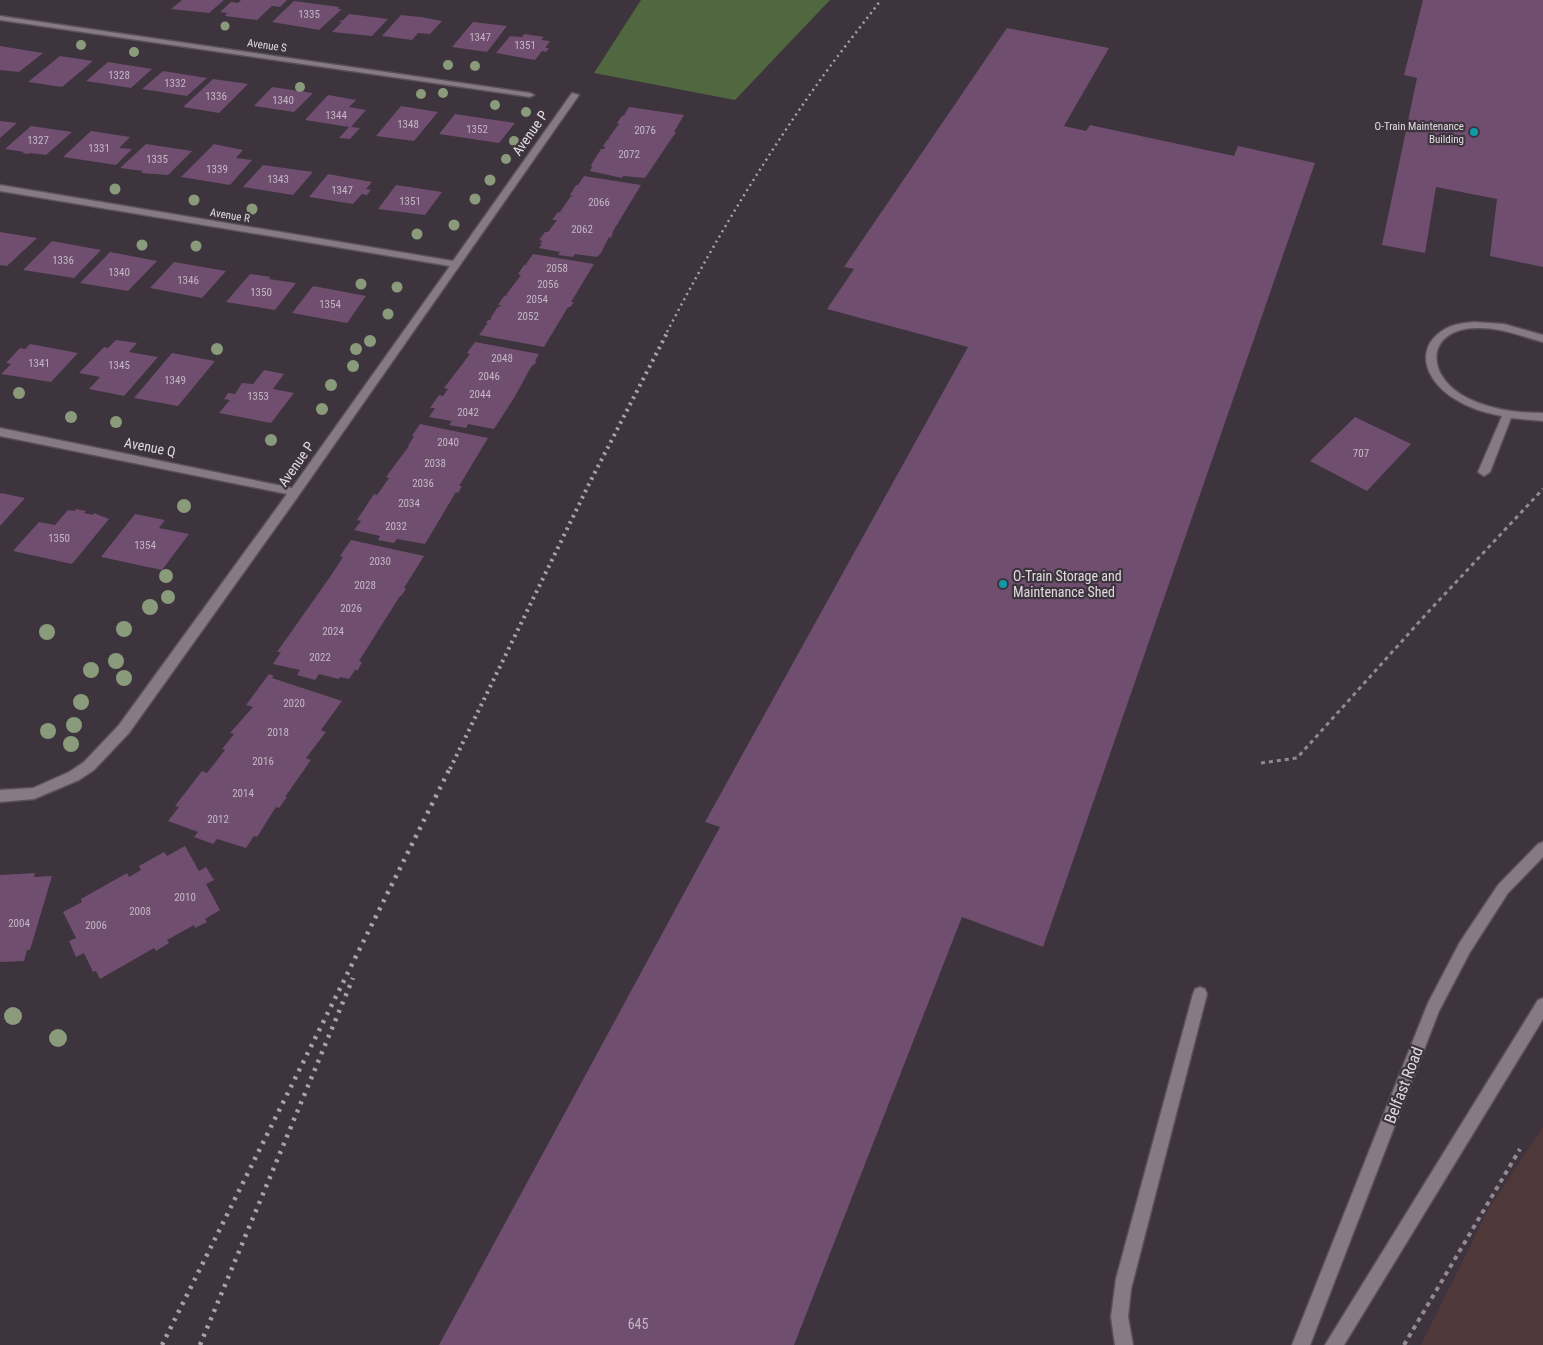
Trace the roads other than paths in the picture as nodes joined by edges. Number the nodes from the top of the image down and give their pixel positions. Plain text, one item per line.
1 (0, 18) edge
2 (530, 95) dead end
3 (575, 95) dead end
4 (0, 188) edge
5 (456, 264) junction
6 (1543, 339) edge
7 (1507, 416) junction
8 (1543, 417) edge
9 (0, 432) edge
10 (1484, 472) dead end
11 (295, 492) junction
12 (0, 796) edge
13 (1543, 848) edge
14 (1200, 994) dead end
15 (1543, 1005) edge
16 (1124, 1345) edge
17 (1300, 1345) edge
18 (1334, 1345) edge

1 - 2 street, Avenue S
3 - 5 street, Avenue P
4 - 5 street, Avenue R
5 - 11 street, Avenue P
6 - 7 street
7 - 8 street
7 - 10 street
9 - 11 street, Avenue Q
11 - 12 street, Avenue P
13 - 17 street, Belfast Road
14 - 16 street
15 - 18 street

